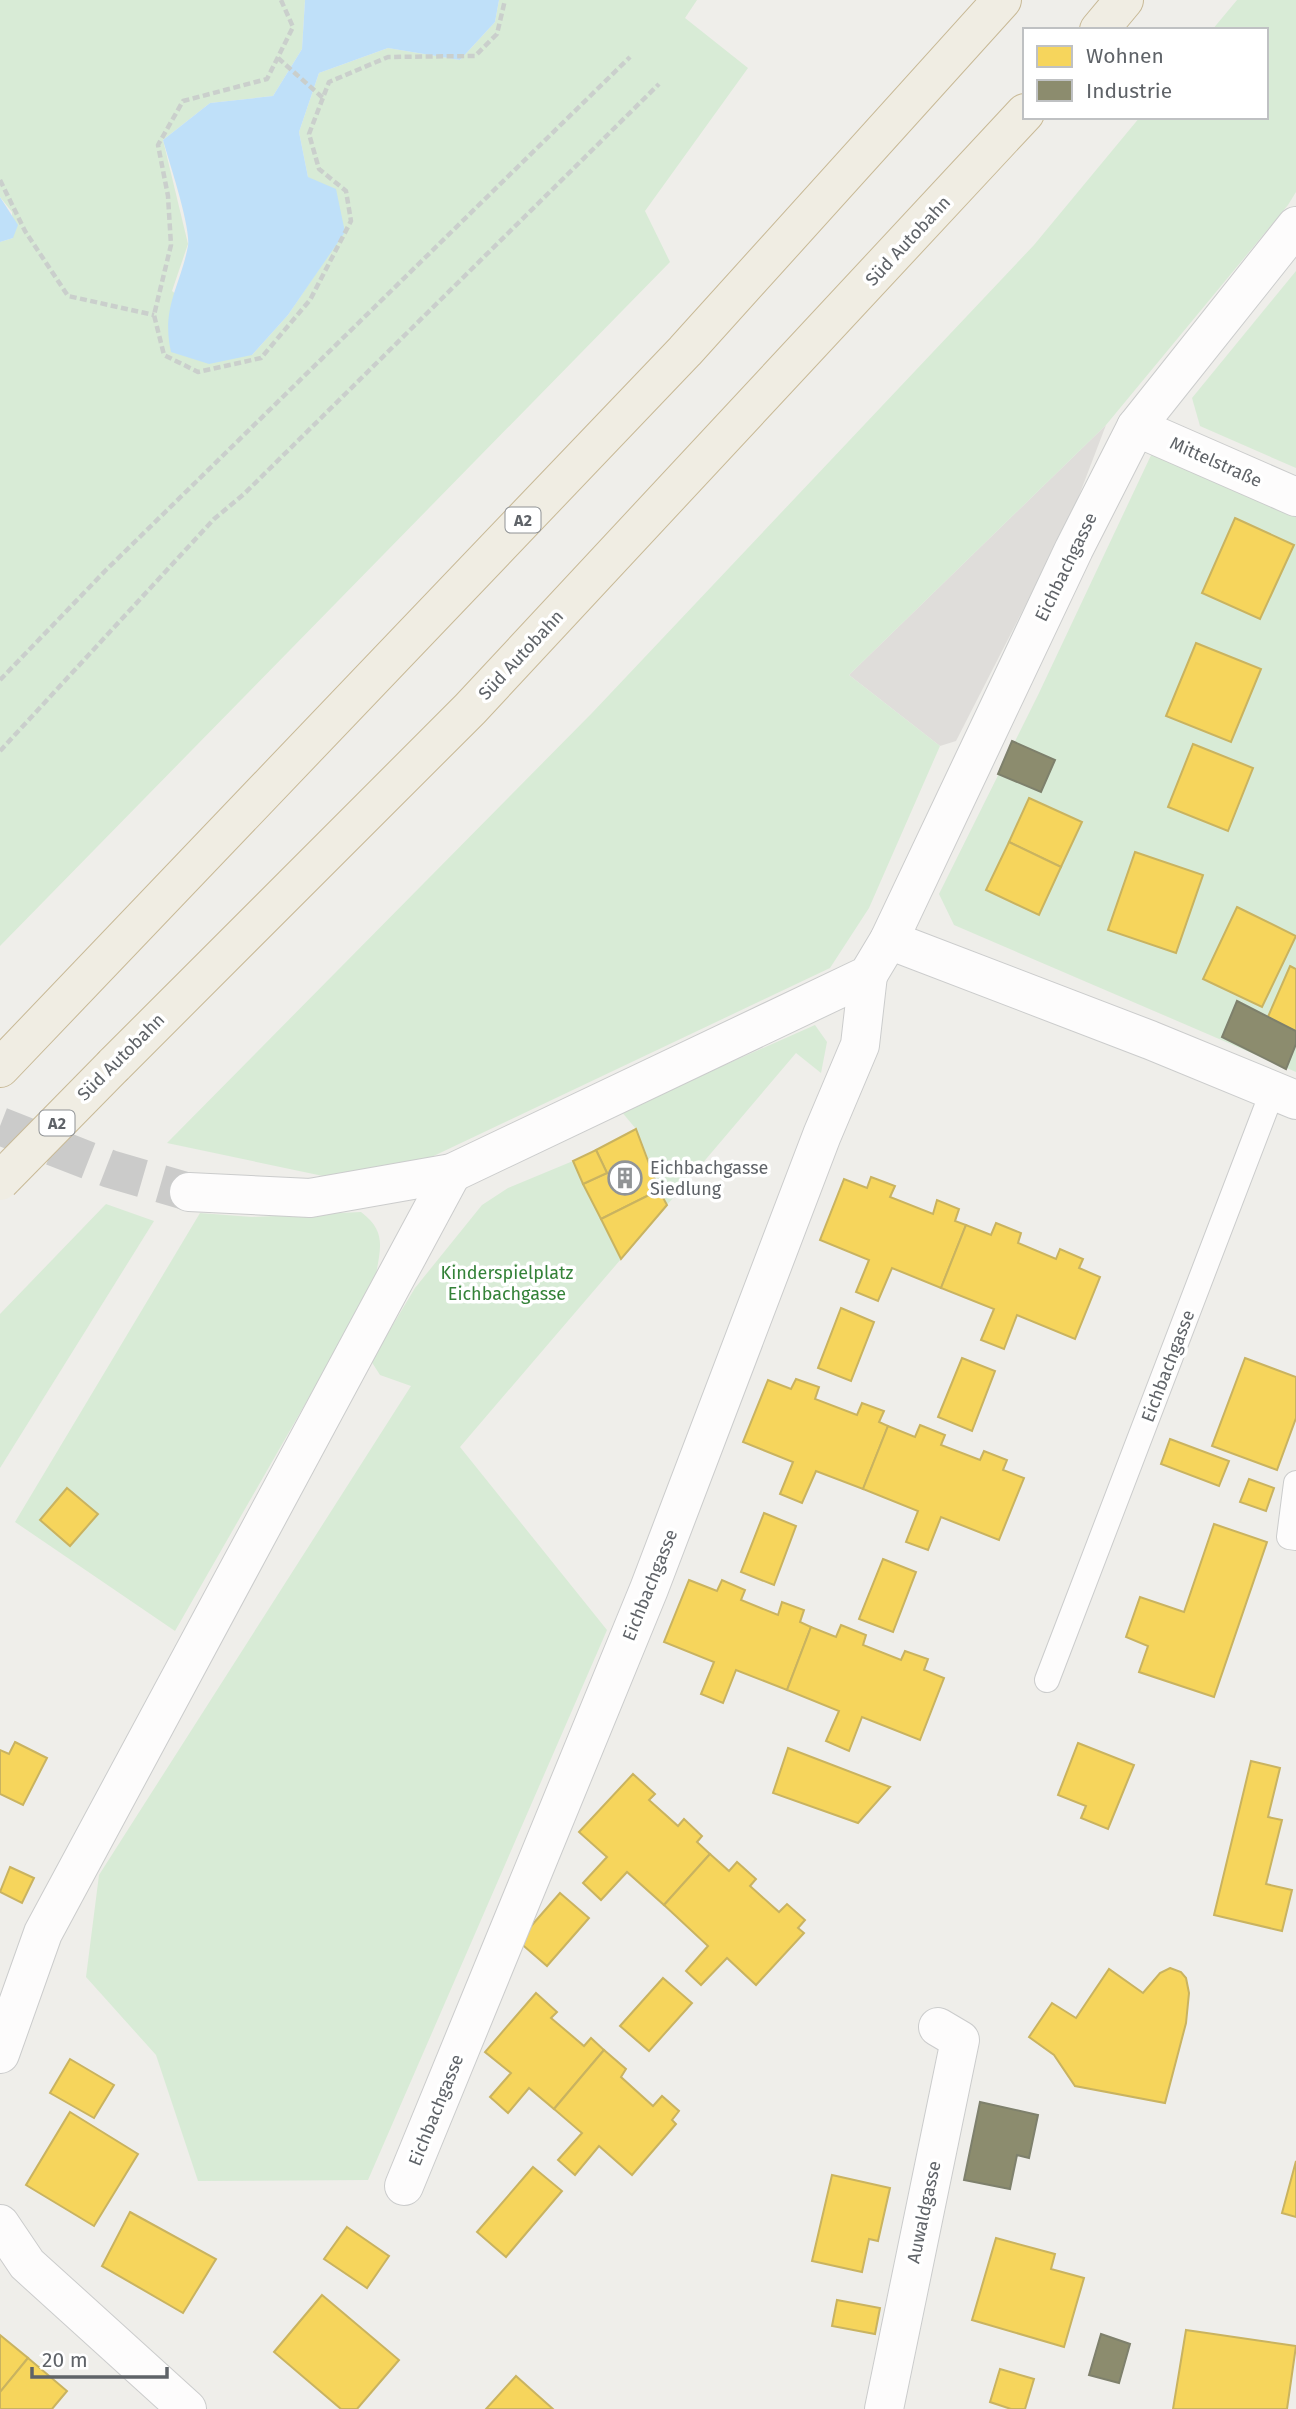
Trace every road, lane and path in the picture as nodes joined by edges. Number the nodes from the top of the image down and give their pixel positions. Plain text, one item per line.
1 (281, 0) edge
2 (505, 0) edge
3 (1002, 0) edge
4 (1124, 0) edge
5 (1101, 28) edge
6 (630, 57) dead end
7 (278, 58) junction
8 (659, 84) dead end
9 (323, 98) junction
10 (1023, 115) edge
11 (0, 180) edge
12 (1296, 226) edge
13 (154, 315) junction
14 (1136, 426) junction
15 (1296, 498) edge
16 (0, 680) edge
17 (0, 751) edge
18 (889, 940) junction
19 (868, 975) junction
20 (0, 1068) edge
21 (1284, 1095) edge
22 (452, 1173) junction
23 (0, 1181) edge
24 (189, 1192) tunnel mouth
25 (1296, 1483) edge
26 (1296, 1538) edge
27 (1047, 1680) dead end
28 (938, 2026) dead end
29 (0, 2054) edge
30 (404, 2186) dead end
31 (0, 2224) edge
32 (187, 2409) edge
33 (884, 2409) edge

1 - 7 path
2 - 9 path
3 - 20 highway, A2
4 - 5 highway
6 - 16 path
7 - 9 path
7 - 13 path
8 - 17 path
9 - 13 path
10 - 23 highway, Süd Autobahn / A2, bridge
11 - 13 path
12 - 14 street, Eichbachgasse
14 - 15 street, Mittelstraße
14 - 18 street, Eichbachgasse
18 - 19 street, Eichbachgasse
18 - 21 street, Eichbachgasse
19 - 22 street
19 - 30 street, Eichbachgasse
21 - 27 lane, Eichbachgasse
22 - 24 street
22 - 29 street
25 - 26 lane
28 - 33 street, Auwaldgasse
31 - 32 street

